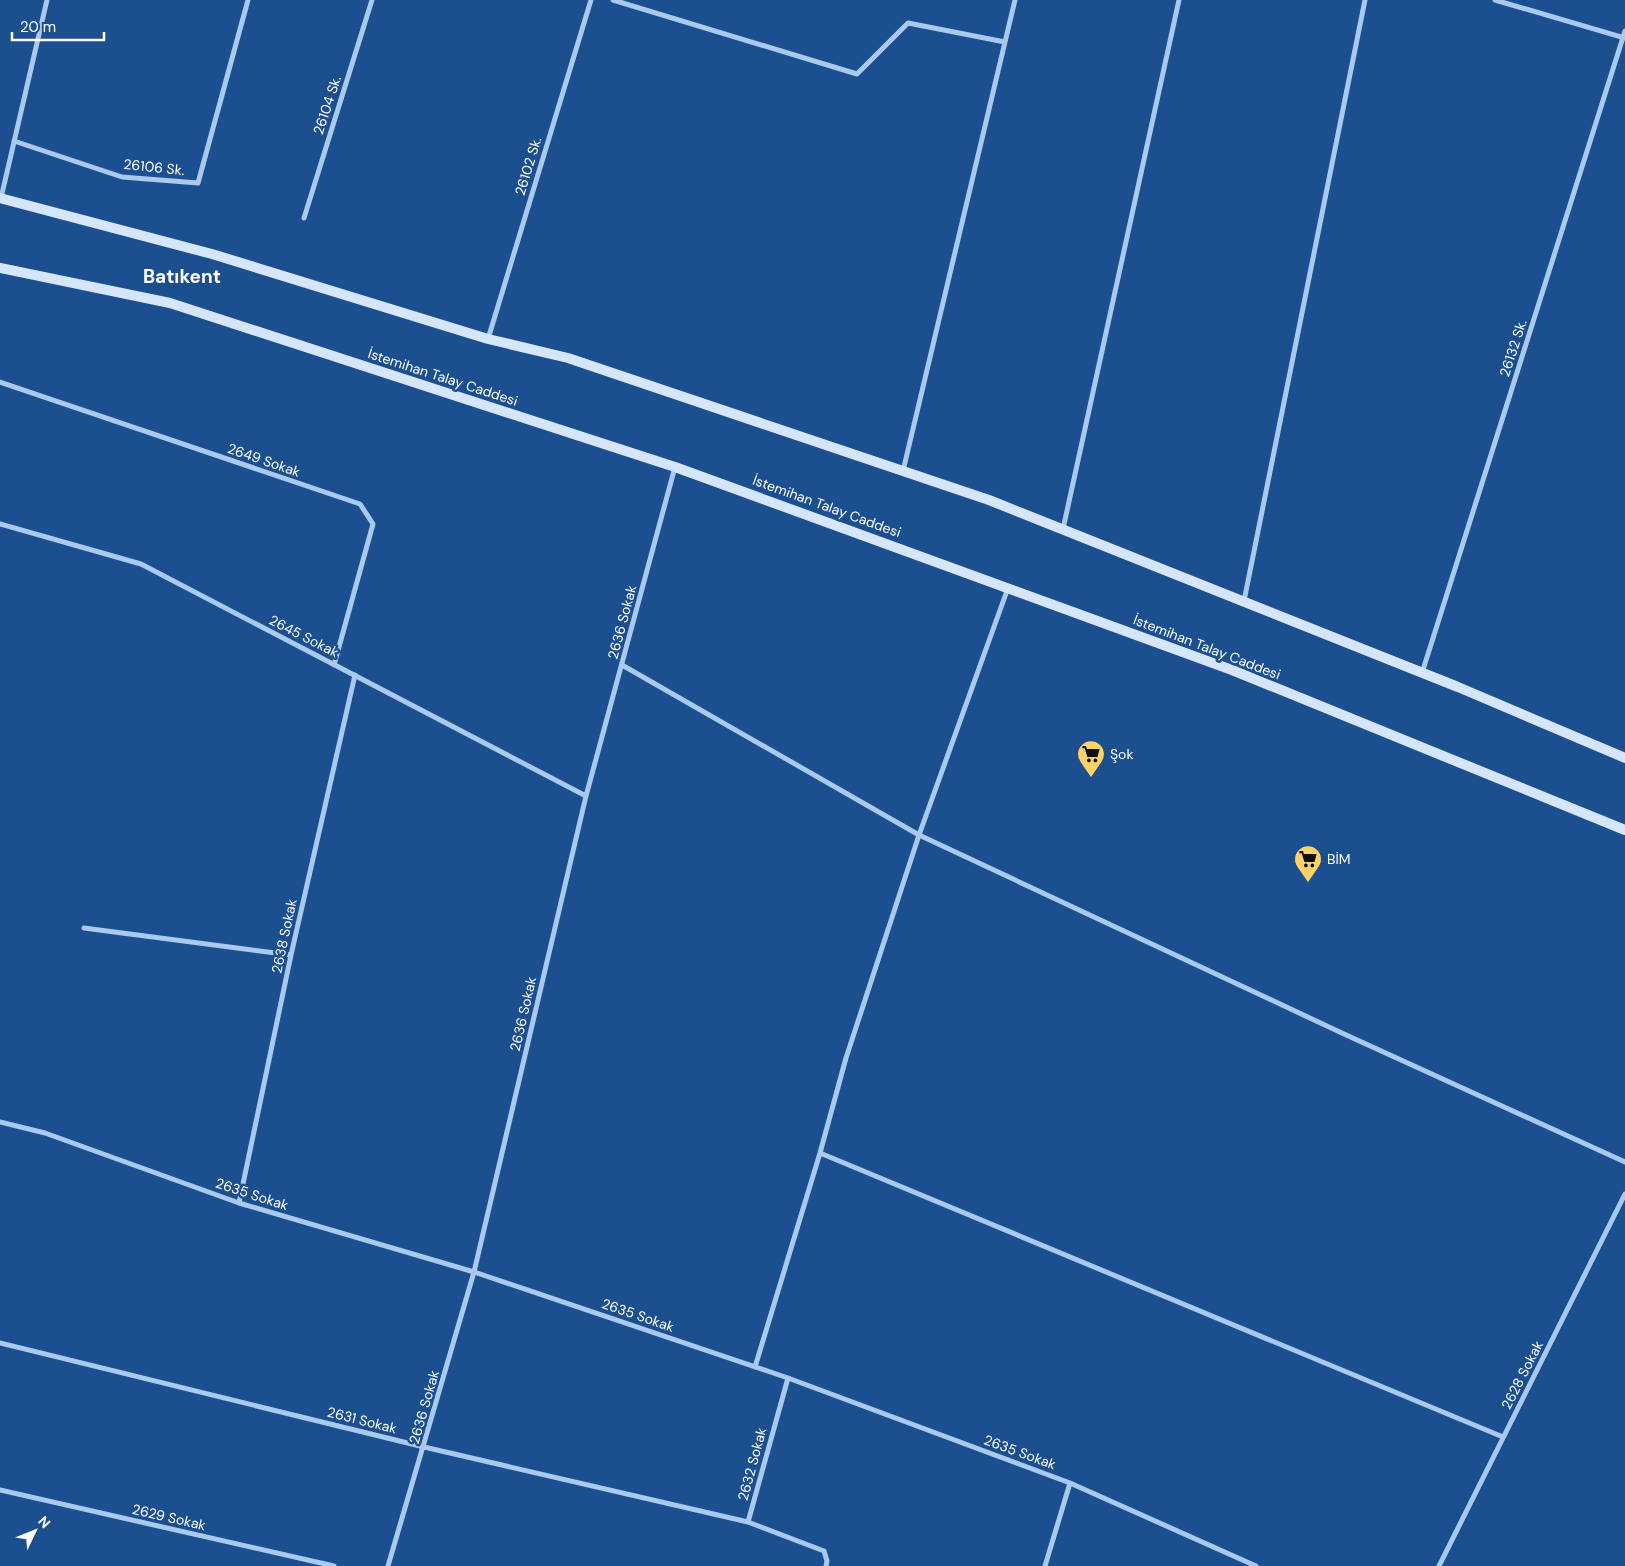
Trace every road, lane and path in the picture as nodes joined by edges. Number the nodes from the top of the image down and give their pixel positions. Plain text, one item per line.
1 (47, 0) edge
2 (248, 0) edge
3 (372, 0) edge
4 (591, 0) edge
5 (613, 0) edge
6 (1015, 0) edge
7 (1179, 0) edge
8 (1365, 0) edge
9 (1495, 0) edge
10 (1625, 31) edge
11 (1624, 38) edge
12 (1005, 42) junction
13 (14, 141) junction
14 (0, 198) edge
15 (304, 218) dead end
16 (0, 268) edge
17 (488, 340) junction
18 (0, 382) edge
19 (675, 467) junction
20 (903, 471) junction
21 (0, 524) edge
22 (1063, 530) junction
23 (1008, 588) junction
24 (1244, 602) junction
25 (334, 665) junction
26 (622, 665) junction
27 (1422, 673) junction
28 (355, 675) junction
29 (1625, 758) edge
30 (586, 796) junction
31 (1625, 830) edge
32 (919, 835) junction
33 (84, 928) dead end
34 (291, 955) junction
35 (0, 1122) edge
36 (820, 1153) junction
37 (1625, 1162) edge
38 (1625, 1194) edge
39 (239, 1203) junction
40 (474, 1272) junction
41 (0, 1343) edge
42 (754, 1367) junction
43 (788, 1378) junction
44 (1503, 1436) junction
45 (424, 1448) junction
46 (1070, 1483) junction
47 (0, 1490) edge
48 (748, 1522) junction
49 (334, 1566) edge
50 (388, 1566) edge
51 (826, 1566) edge
52 (1045, 1566) edge
53 (1256, 1566) edge
54 (1439, 1566) edge

1 - 13 street
2 - 13 street, 26106 Sk.
3 - 15 street, 26104 Sk.
4 - 17 street, 26102 Sk.
5 - 12 street
6 - 12 street
7 - 22 street
8 - 24 street
9 - 11 street
10 - 11 street, 26132 Sk.
11 - 27 street, 26132 Sk.
12 - 20 street
13 - 14 street
14 - 17 main road
16 - 19 main road, İstemihan Talay Caddesi
17 - 20 main road
18 - 25 street, 2649 Sokak
19 - 23 main road, İstemihan Talay Caddesi
19 - 26 street, 2636 Sokak
20 - 22 main road
21 - 25 street, 2645 Sokak
22 - 24 main road
23 - 31 main road, İstemihan Talay Caddesi
23 - 32 street
24 - 27 main road
25 - 28 street, 2645 Sokak
26 - 30 street, 2636 Sokak
26 - 32 street
27 - 29 main road
28 - 30 street, 2645 Sokak
28 - 34 street, 2638 Sokak
30 - 40 street, 2636 Sokak
32 - 36 street
32 - 37 street
33 - 34 street
34 - 39 street, 2638 Sokak
35 - 39 street, 2635 Sokak
36 - 42 street
36 - 44 street
38 - 44 street, 2628 Sokak
39 - 40 street, 2635 Sokak
40 - 42 street, 2635 Sokak
40 - 45 street, 2636 Sokak
41 - 45 street, 2631 Sokak
42 - 43 street, 2635 Sokak
43 - 46 street, 2635 Sokak
43 - 48 street, 2632 Sokak
44 - 54 street, 2628 Sokak
45 - 48 street, 2631 Sokak
45 - 50 street, 2636 Sokak
46 - 52 street
46 - 53 street, 2635 Sokak
47 - 49 street, 2629 Sokak
48 - 51 street, 2632 Sokak

